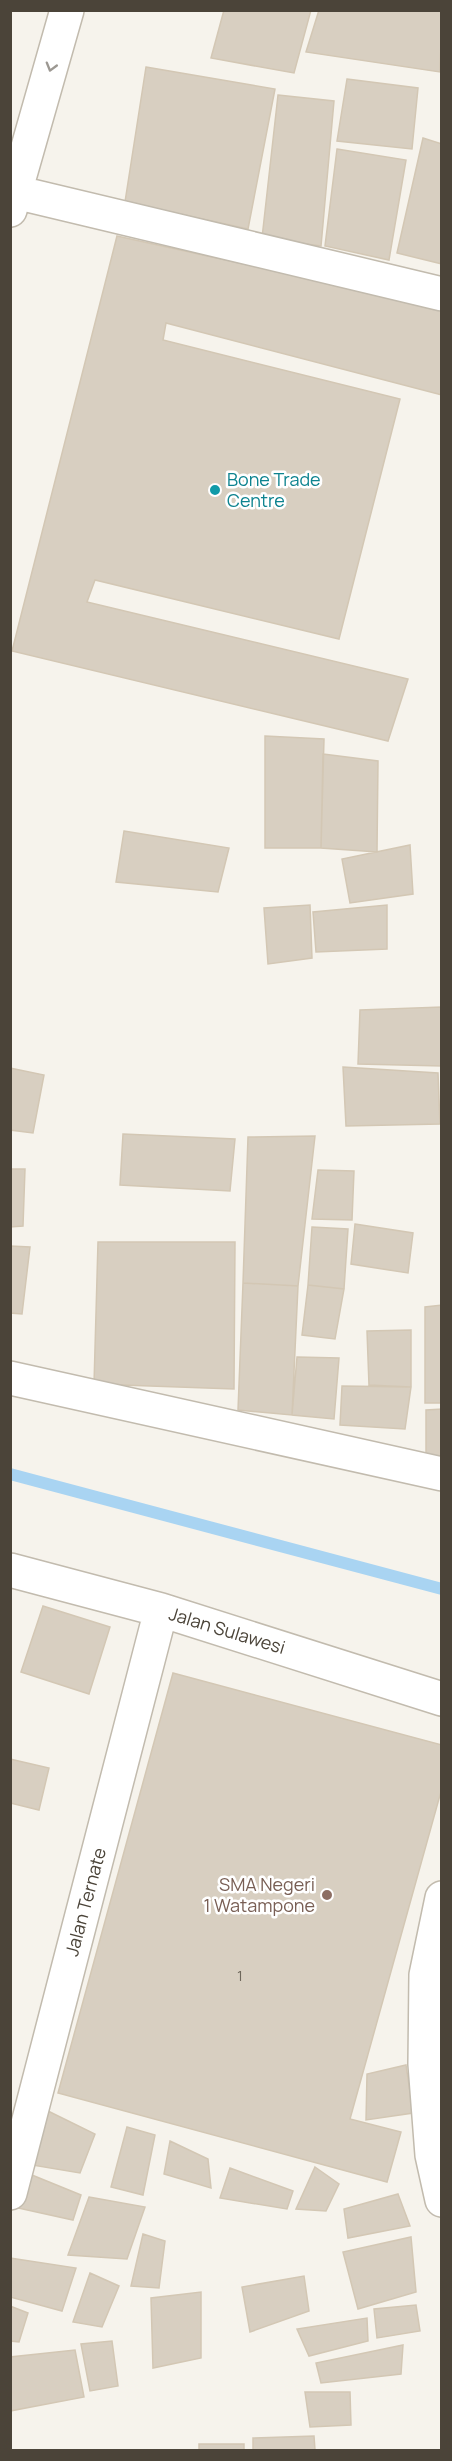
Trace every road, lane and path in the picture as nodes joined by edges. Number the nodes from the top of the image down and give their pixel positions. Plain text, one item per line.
1 (67, 10) edge
2 (13, 201) edge
3 (441, 294) edge
4 (10, 1378) edge
5 (441, 1474) edge
6 (10, 1570) edge
7 (161, 1610) junction
8 (441, 1699) edge
9 (441, 1898) edge
10 (10, 2193) edge
11 (441, 2200) edge

1 -> 2 street
2 - 3 street
4 - 5 street
6 - 7 street, Jalan Sulawesi
7 - 8 street, Jalan Sulawesi
7 - 10 street, Jalan Ternate
9 - 11 street

